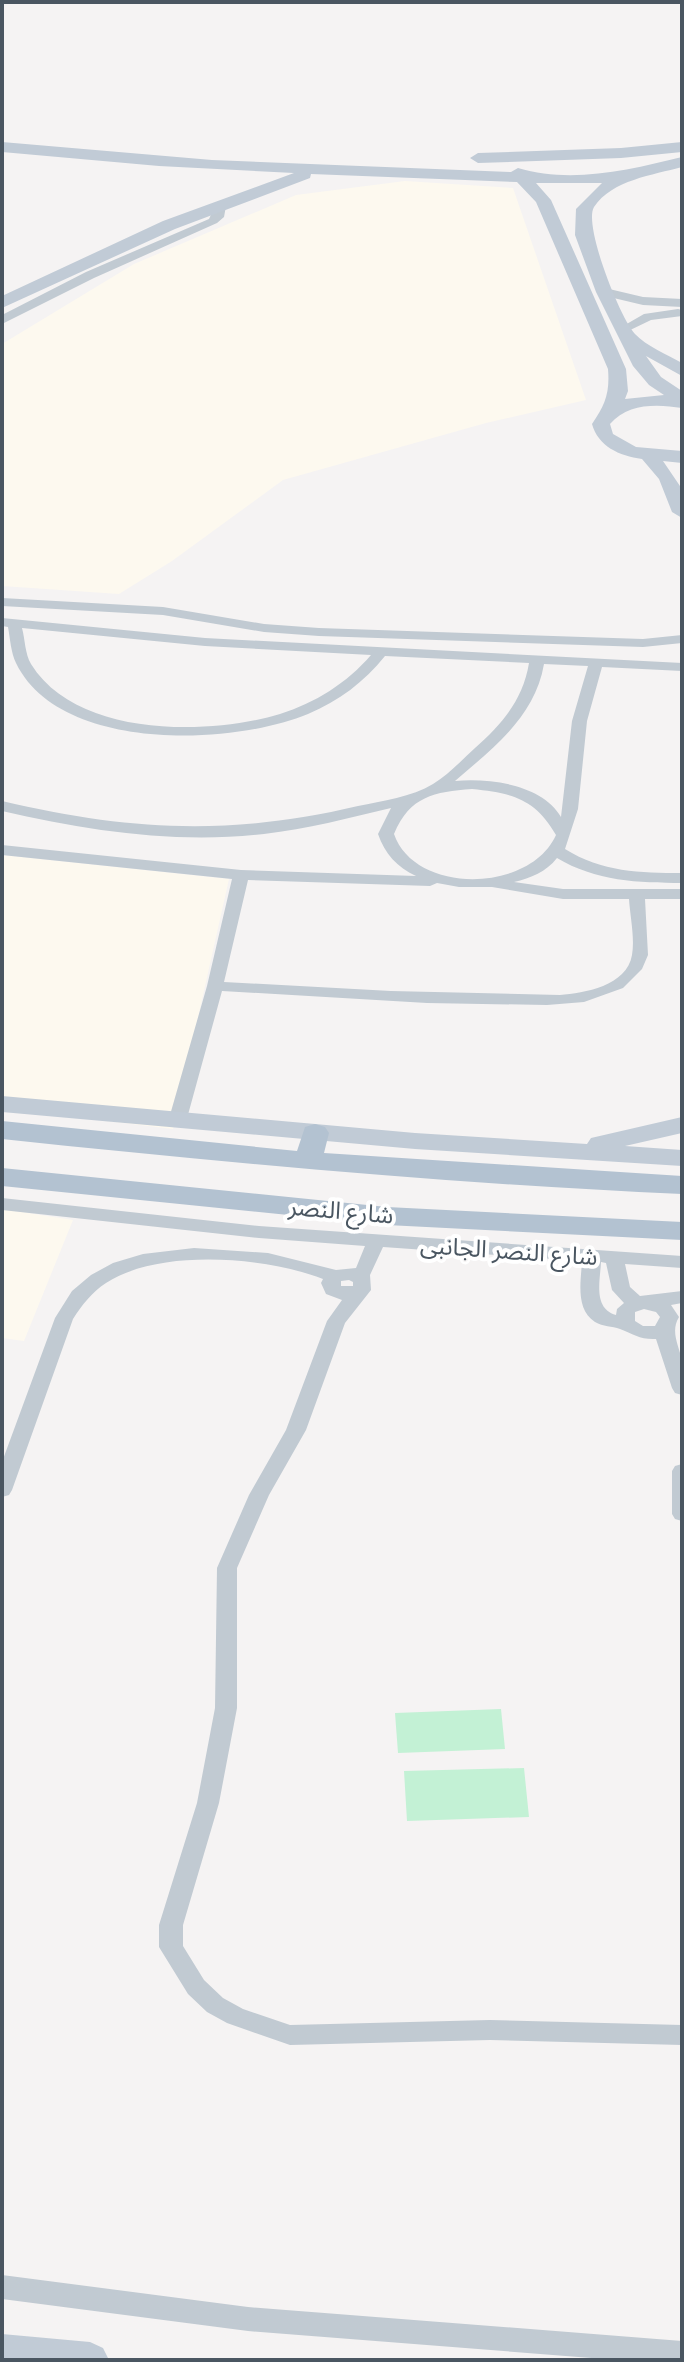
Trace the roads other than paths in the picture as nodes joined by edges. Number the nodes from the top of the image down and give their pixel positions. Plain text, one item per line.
1 (2, 134) edge
2 (2, 147) edge
3 (682, 147) edge
4 (664, 149) junction
5 (621, 153) junction
6 (450, 158) junction
7 (515, 158) junction
8 (682, 161) edge
9 (324, 170) junction
10 (459, 173) junction
11 (634, 175) junction
12 (521, 177) junction
13 (220, 206) junction
14 (583, 235) junction
15 (560, 236) junction
16 (605, 292) junction
17 (2, 303) edge
18 (682, 303) edge
19 (682, 312) edge
20 (2, 320) edge
21 (626, 333) junction
22 (682, 371) edge
23 (655, 381) junction
24 (620, 383) junction
25 (682, 401) edge
26 (611, 411) junction
27 (650, 457) junction
28 (682, 457) edge
29 (674, 472) edge
30 (682, 512) edge
31 (2, 602) edge
32 (121, 609) junction
33 (211, 617) junction
34 (8, 622) edge
35 (101, 633) junction
36 (682, 639) edge
37 (205, 642) junction
38 (380, 653) junction
39 (537, 661) junction
40 (596, 663) junction
41 (682, 667) edge
42 (437, 789) junction
43 (411, 798) junction
44 (2, 806) edge
45 (563, 834) junction
46 (2, 850) edge
47 (558, 852) junction
48 (241, 875) junction
49 (682, 878) edge
50 (451, 881) junction
51 (488, 883) junction
52 (637, 894) junction
53 (682, 894) edge
54 (215, 986) junction
55 (2, 1104) edge
56 (177, 1122) junction
57 (682, 1125) edge
58 (2, 1130) edge
59 (315, 1133) junction
60 (554, 1149) junction
61 (682, 1158) edge
62 (309, 1161) junction
63 (2, 1177) edge
64 (682, 1185) edge
65 (2, 1204) edge
66 (682, 1231) edge
67 (375, 1242) junction
68 (592, 1257) junction
69 (614, 1258) junction
70 (682, 1262) edge
71 (334, 1283) junction
72 (359, 1284) junction
73 (664, 1307) edge
74 (336, 1321) junction
75 (625, 1323) junction
76 (646, 1333) junction
77 (669, 1349) junction
78 (682, 1388) edge
79 (682, 1471) edge
80 (2, 1490) edge
81 (682, 1514) edge
82 (682, 2035) edge
83 (2, 2287) edge
84 (2, 2351) edge
85 (682, 2353) edge
86 (90, 2360) edge

1 - 6 street
2 - 9 street
3 - 4 street
4 - 5 street
4 - 8 street
5 - 7 street
5 - 11 street
6 - 7 street
6 - 10 street
7 - 12 street
8 - 11 street
9 - 10 street
9 - 13 street
10 - 12 street
11 - 12 street
11 - 14 street
12 - 15 street
13 - 17 street
13 - 20 street
14 - 15 street
14 - 16 street
15 - 24 street
16 - 18 street
16 - 21 street
19 - 21 street
21 - 22 street
21 - 23 street
23 - 24 street
23 - 25 street
24 - 26 street
25 - 26 street
26 - 27 street
27 - 28 street
27 - 29 street
29 - 30 street
31 - 32 street
32 - 33 street
32 - 35 street
33 - 36 street
33 - 37 street
34 - 35 street
34 - 38 street
35 - 37 street
37 - 38 street
38 - 39 street
39 - 40 street
39 - 42 street
40 - 41 street
40 - 45 street
42 - 43 street
42 - 45 street
43 - 44 street
43 - 50 street
45 - 47 street
46 - 48 street
47 - 49 street
47 - 51 street
48 - 50 street
48 - 54 street
50 - 51 street
51 - 52 street
52 - 53 street
52 - 54 street
54 - 56 street
55 - 56 street
56 - 59 street
57 - 60 street
58 - 62 main road, شارع النصر
59 - 60 street
59 - 62 main road
60 - 61 street
62 - 64 main road, شارع النصر
63 - 66 main road, شارع النصر
65 - 67 street, شارع النصر الجانبى
67 - 68 street, شارع النصر الجانبى
67 - 72 street
68 - 69 street, شارع النصر الجانبى
68 - 75 street
69 - 70 street, شارع النصر الجانبى
69 - 73 street
71 - 72 street
71 - 74 street
71 - 80 street
72 - 74 street
73 - 75 street
73 - 76 street
73 - 77 street
74 - 82 street
75 - 76 street
76 - 77 street
77 - 78 street
79 - 81 street
83 - 85 street
84 - 86 street

